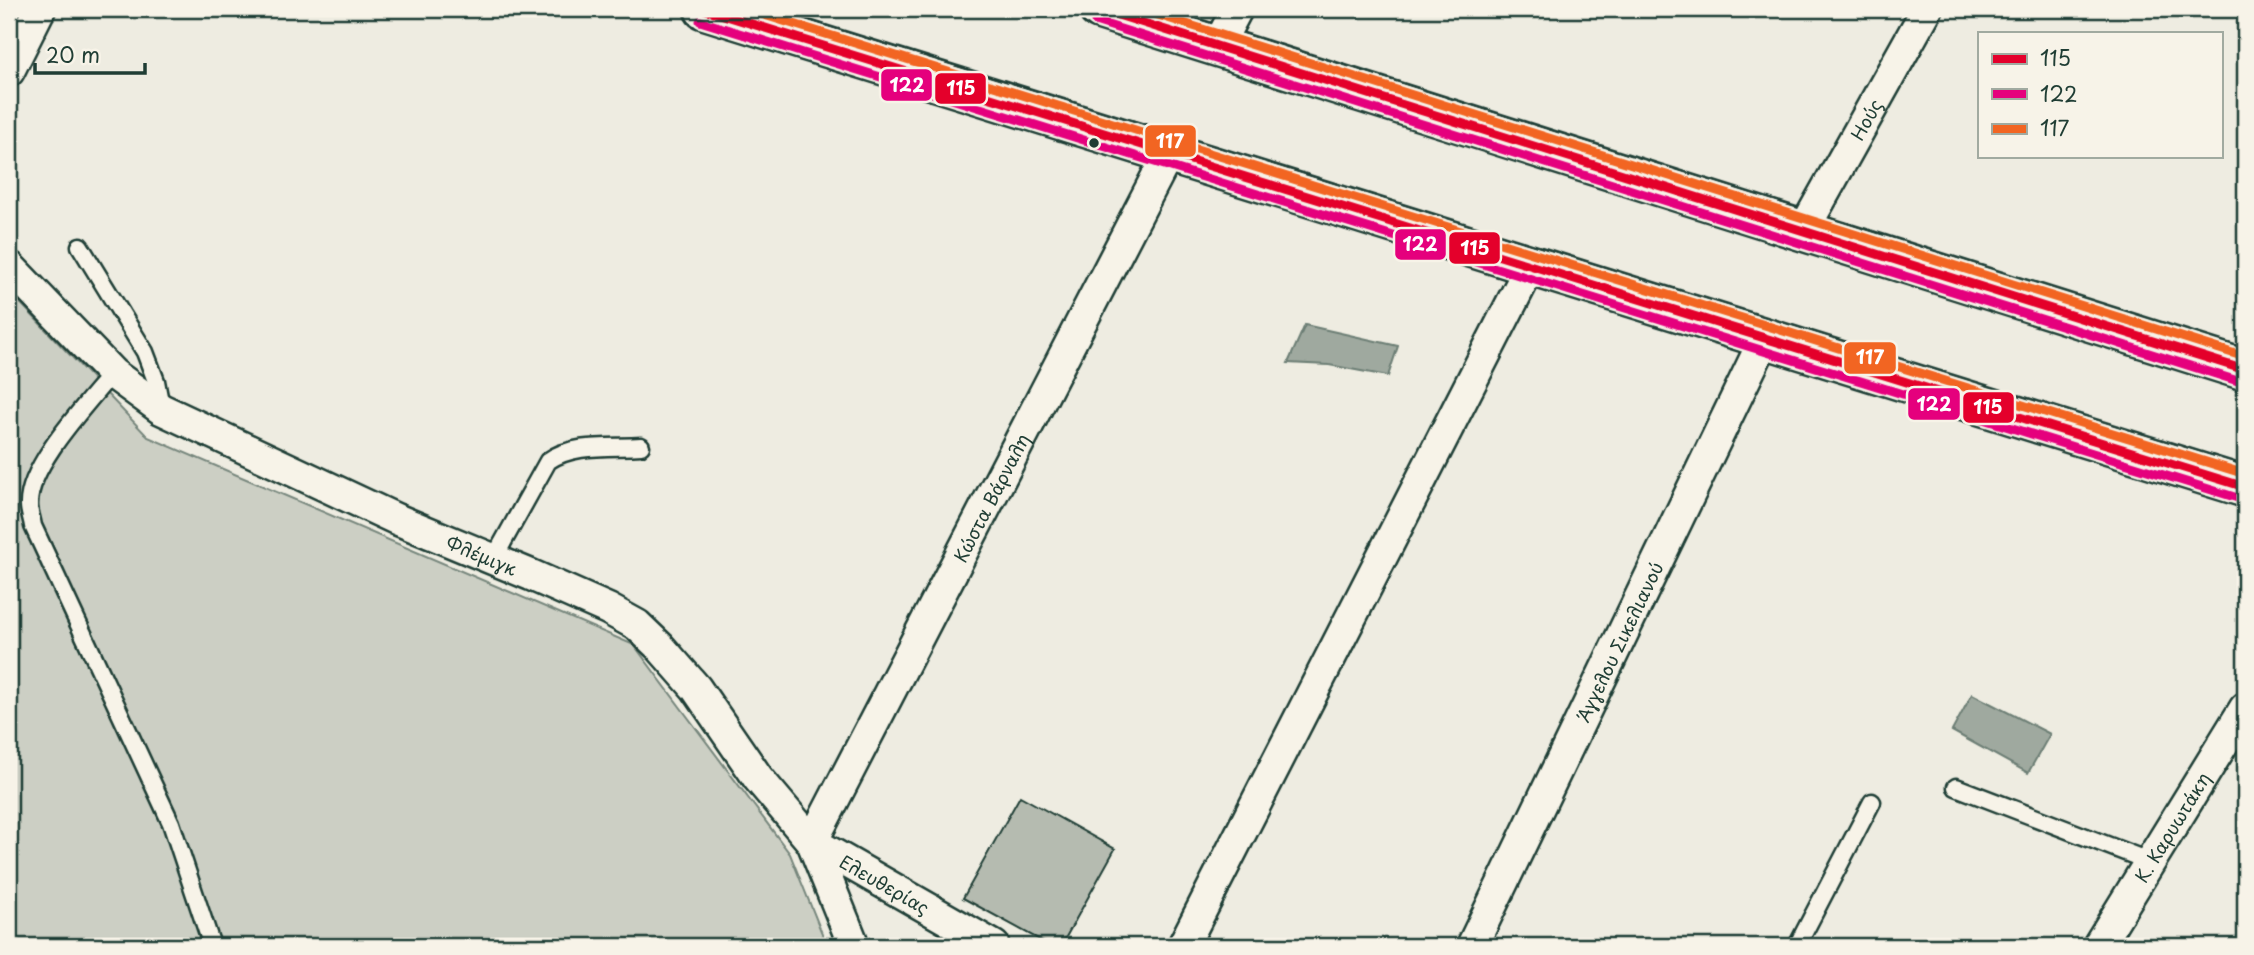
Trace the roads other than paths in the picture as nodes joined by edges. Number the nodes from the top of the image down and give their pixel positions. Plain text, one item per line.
1 (40, 9) edge
2 (704, 9) edge
3 (1100, 9) edge
4 (1237, 9) edge
5 (1927, 9) edge
6 (1218, 46) junction
7 (9, 71) edge
8 (1169, 153) junction
9 (1803, 231) junction
10 (80, 246) dead end
11 (1531, 265) junction
12 (9, 266) edge
13 (1765, 338) junction
14 (2245, 370) edge
15 (112, 373) junction
16 (161, 409) junction
17 (641, 446) dead end
18 (2245, 487) edge
19 (493, 560) junction
20 (2245, 708) edge
21 (1956, 787) dead end
22 (1872, 802) dead end
23 (812, 842) junction
24 (2151, 862) junction
25 (212, 946) edge
26 (854, 946) edge
27 (994, 946) edge
28 (1183, 946) edge
29 (1472, 946) edge
30 (1797, 946) edge
31 (2098, 946) edge

1 - 7 street
2 - 8 highway
3 - 6 highway
4 - 6 street
5 - 9 street, Ηούς
6 - 9 highway
8 - 11 highway
8 - 23 street, Κώστα Βάρναλη
9 - 14 highway
10 - 16 lane
11 - 13 highway
11 - 28 street
12 - 15 street, Φλέμιγκ
13 - 18 highway
13 - 29 street, Άγγελου Σικελιανού
15 - 16 street, Φλέμιγκ
15 - 25 lane
16 - 19 street, Φλέμιγκ
17 - 19 lane
19 - 23 street, Φλέμιγκ
20 - 24 street, Κ. Καρυωτάκη
21 - 24 lane
22 - 30 lane
23 - 26 street, Φλέμιγκ
23 - 27 street, Ελευθερίας
24 - 31 street, Κ. Καρυωτάκη

